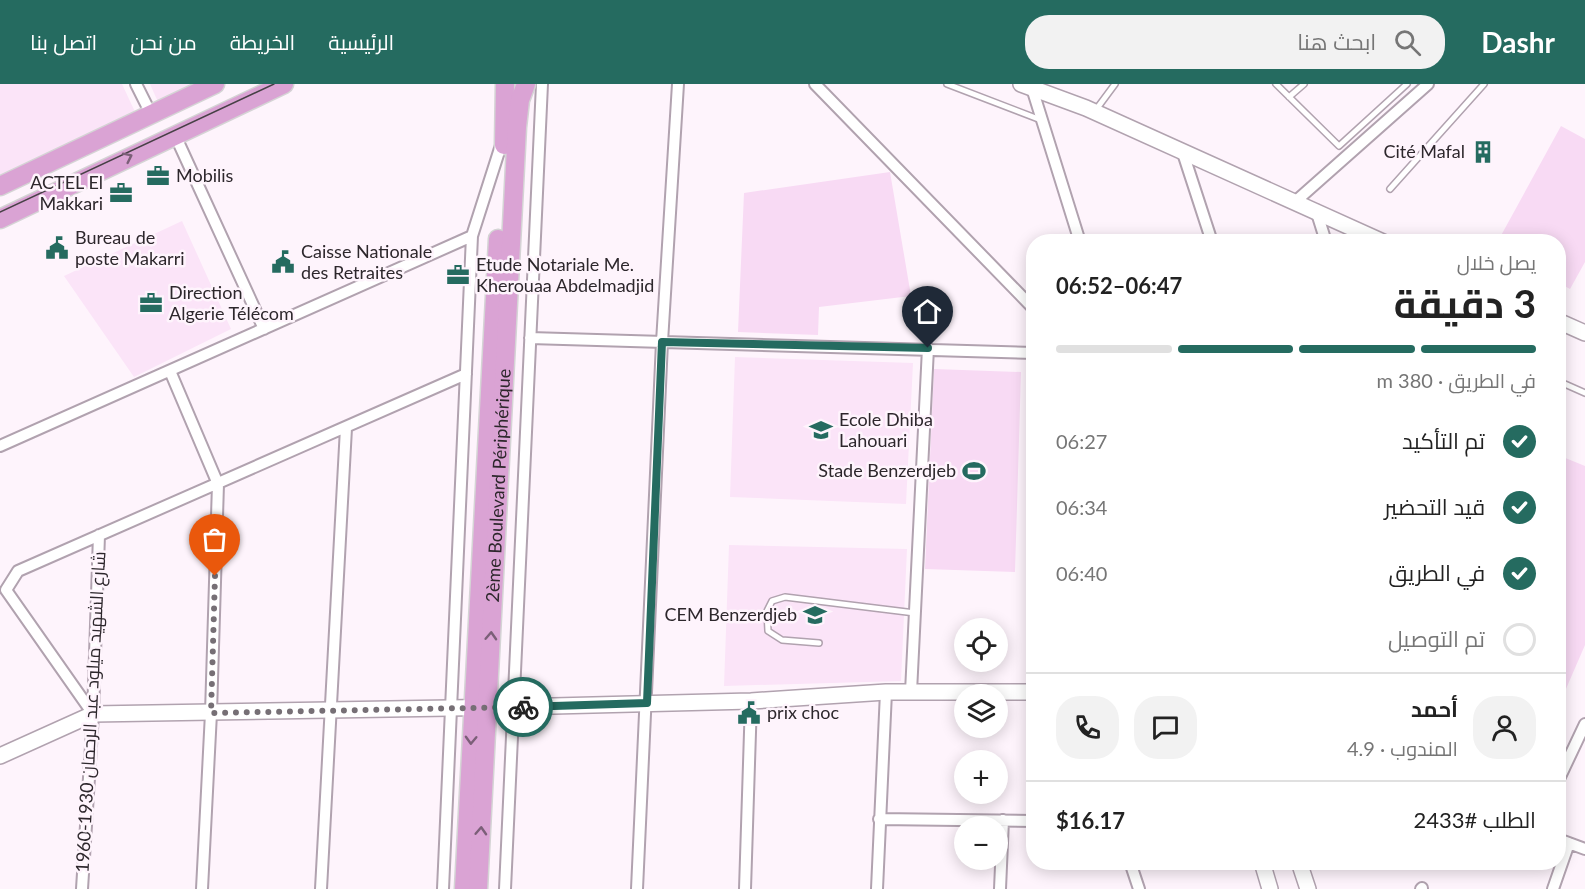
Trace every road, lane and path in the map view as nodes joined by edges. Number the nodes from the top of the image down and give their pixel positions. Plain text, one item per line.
1 (136, 84) edge
2 (215, 84) edge
3 (284, 84) edge
4 (505, 84) edge
5 (526, 84) edge
6 (542, 84) edge
7 (678, 84) edge
8 (815, 84) edge
9 (947, 84) edge
10 (1115, 84) edge
11 (1276, 84) edge
12 (1304, 84) edge
13 (1407, 84) edge
14 (1428, 84) edge
15 (1485, 84) edge
16 (1027, 86) edge
17 (1289, 97) junction
18 (1094, 112) junction
19 (151, 114) junction
20 (1042, 121) junction
21 (175, 135) junction
22 (504, 136) junction
23 (1183, 153) junction
24 (0, 186) edge
25 (1390, 189) dead end
26 (1296, 201) junction
27 (1316, 210) junction
28 (0, 219) edge
29 (1077, 234) edge
30 (1209, 234) edge
31 (1324, 234) edge
32 (1366, 234) edge
33 (472, 236) junction
34 (1026, 301) edge
35 (1566, 325) edge
36 (264, 329) junction
37 (1585, 333) edge
38 (530, 338) junction
39 (662, 342) junction
40 (928, 348) junction
41 (1026, 353) edge
42 (170, 371) junction
43 (466, 374) junction
44 (1566, 385) edge
45 (1585, 393) edge
46 (346, 428) junction
47 (0, 446) edge
48 (218, 484) junction
49 (99, 535) junction
50 (3, 591) edge
51 (915, 613) junction
52 (819, 643) dead end
53 (886, 692) junction
54 (911, 692) junction
55 (1026, 692) edge
56 (751, 701) junction
57 (647, 703) junction
58 (514, 707) junction
59 (453, 708) junction
60 (480, 708) junction
61 (330, 710) junction
62 (211, 713) junction
63 (93, 714) junction
64 (1585, 724) edge
65 (0, 756) edge
66 (1566, 764) edge
67 (879, 819) junction
68 (954, 820) edge
69 (1008, 820) edge
70 (1026, 821) edge
71 (1566, 842) edge
72 (1585, 849) edge
73 (1001, 870) edge
74 (1133, 870) edge
75 (1264, 870) edge
76 (1302, 870) edge
77 (1557, 870) edge
78 (82, 889) edge
79 (202, 889) edge
80 (321, 889) edge
81 (444, 889) edge
82 (464, 889) edge
83 (478, 889) edge
84 (505, 889) edge
85 (637, 889) edge
86 (746, 889) edge
87 (877, 889) edge
88 (1000, 889) edge
89 (1139, 889) edge
90 (1270, 889) edge
91 (1308, 889) edge
92 (1552, 889) edge

1 - 19 street
2 - 19 main road
3 - 21 main road
4 - 22 main road, 2ème Boulevard Périphérique
60 -> 5 main road, 2ème Boulevard Périphérique
6 - 38 street
7 - 39 street
8 - 34 street
9 - 20 lane
10 - 18 lane
11 - 17 lane
12 - 17 lane
13 - 17 lane
14 - 26 street
15 - 25 lane
16 - 18 street
16 - 20 street
18 - 23 street
19 - 24 main road
20 - 29 street
28 -> 21 main road
21 - 36 street
22 - 33 street
22 - 60 main road, 2ème Boulevard Périphérique
23 - 26 street
23 - 30 street
26 - 27 street
27 - 31 street
27 - 32 street
33 - 36 street
33 - 43 street
35 - 37 street
36 - 42 street
38 - 39 street
38 - 58 street
39 - 40 street
39 - 57 street
40 - 41 street
40 - 51 street
42 - 47 street
42 - 48 street
43 - 46 street
43 - 59 street
44 - 45 lane
46 - 48 street
46 - 61 street
48 - 49 street
48 - 62 street
49 - 50 street
49 - 63 street, شارع الشهيد ميلود عبد الرحمان 1930-1960
50 - 63 street
51 - 52 lane
51 - 54 street
53 - 54 street
53 - 56 street
53 - 67 street
54 - 55 street
56 - 57 street
56 - 86 street
57 - 58 street
57 - 85 street
58 - 60 street
58 - 84 street
59 - 60 street
59 - 61 street
59 - 81 street
60 -> 82 main road, 2ème Boulevard Périphérique
83 -> 60 main road, 2ème Boulevard Périphérique
61 - 62 street
61 - 80 street
62 - 63 street
62 - 79 street
63 - 65 street
63 - 78 street, شارع الشهيد ميلود عبد الرحمان 1930-1960
64 - 66 street
67 - 68 street
67 - 87 street
69 - 70 street
71 - 72 street
73 - 88 street
74 - 89 street
75 - 90 street
76 - 91 street
77 - 92 street

